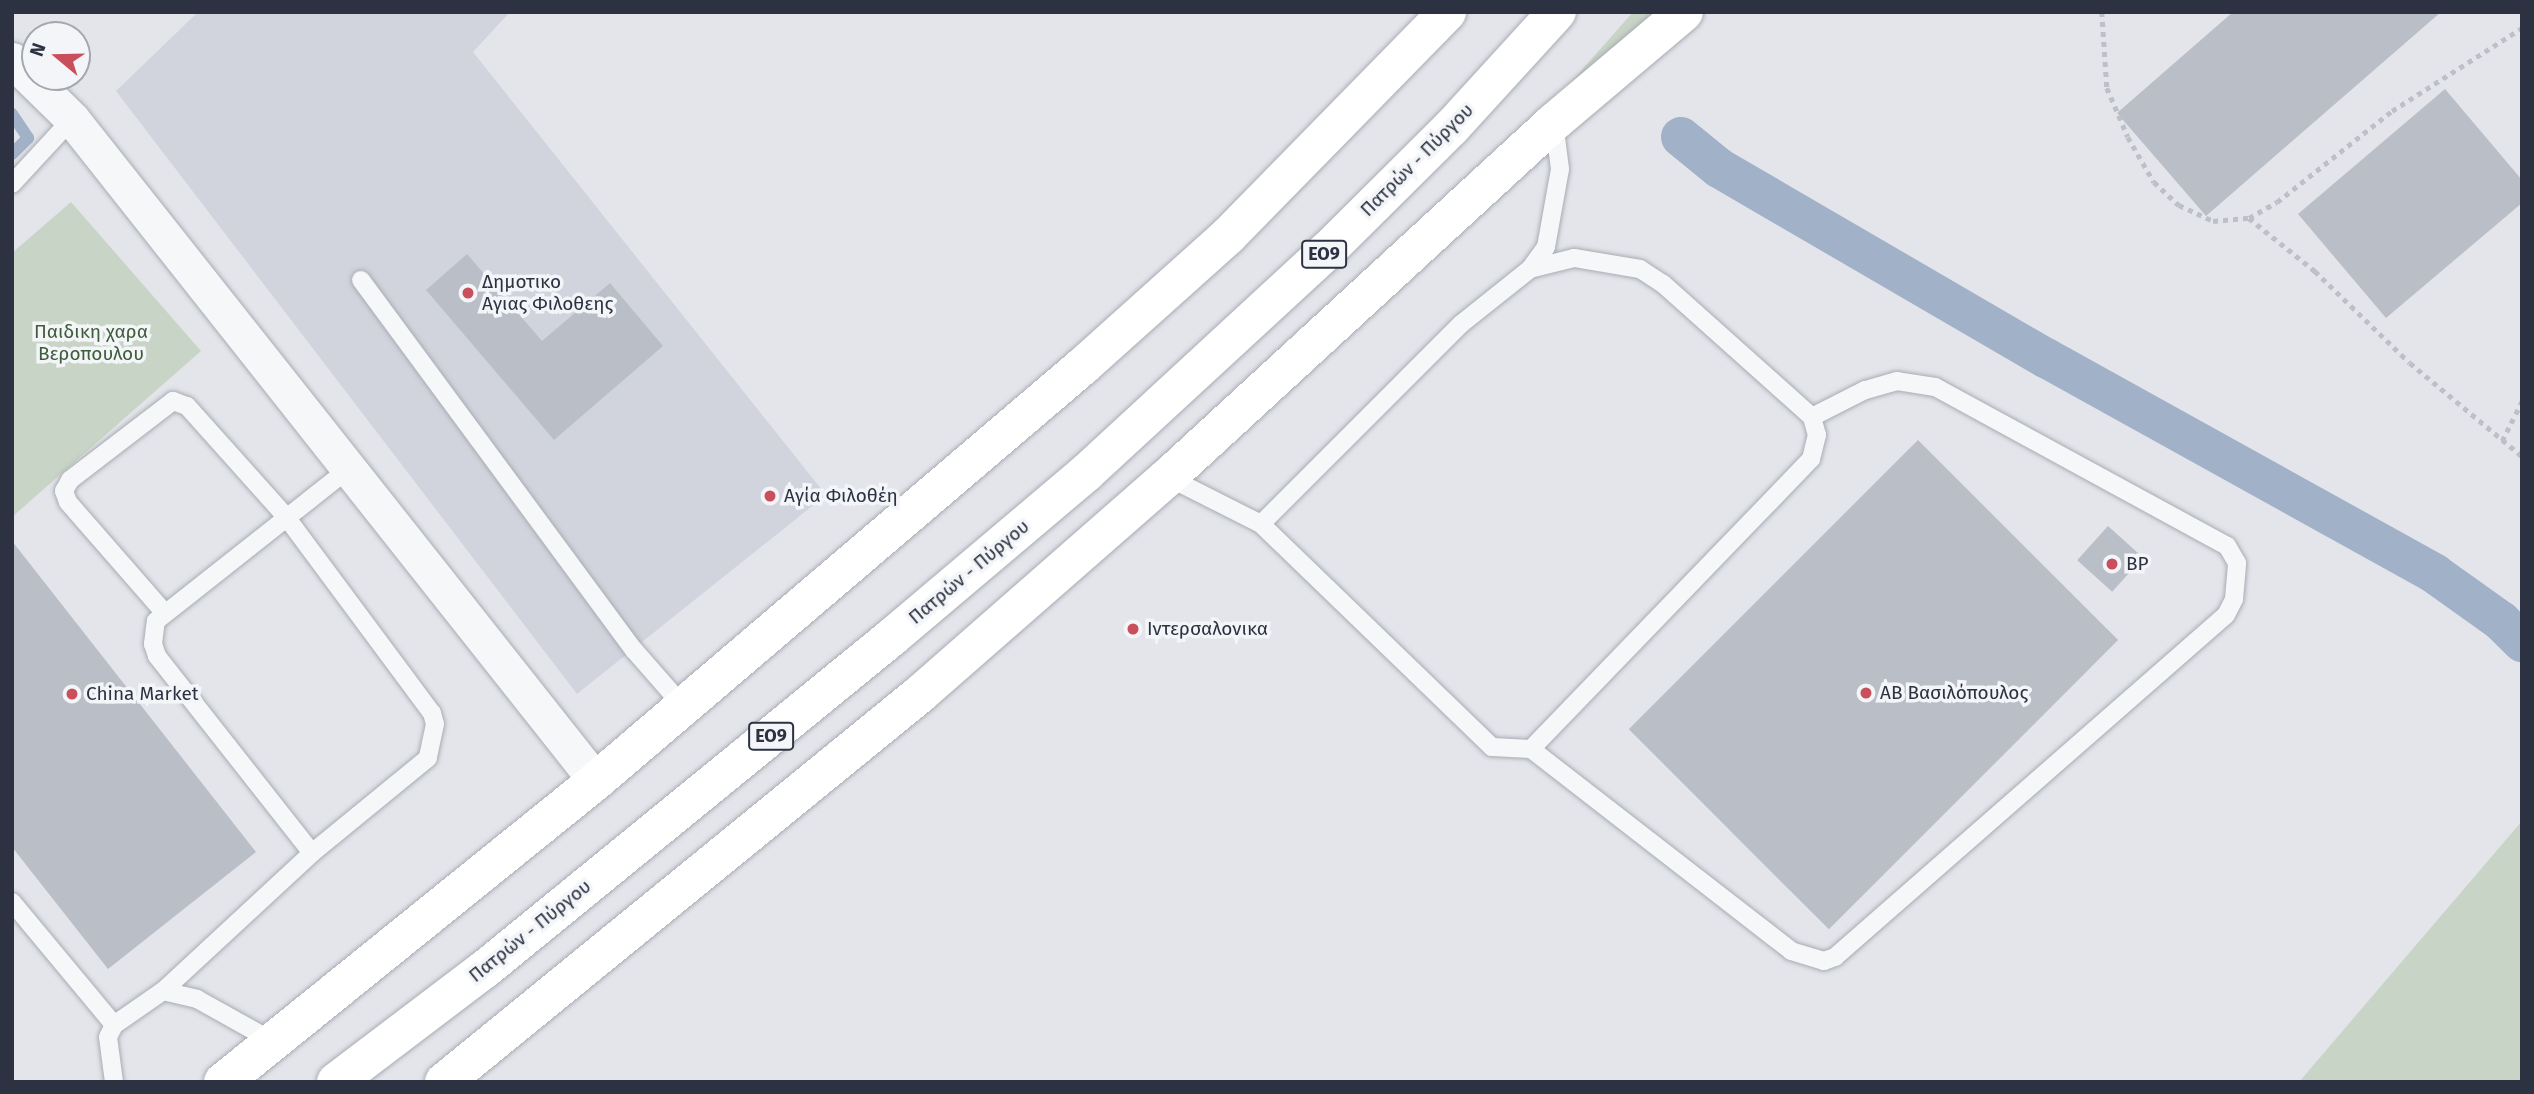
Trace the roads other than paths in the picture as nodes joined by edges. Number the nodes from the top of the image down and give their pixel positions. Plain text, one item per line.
1 (1447, 12) edge
2 (1557, 12) edge
3 (1684, 12) edge
4 (12, 60) edge
5 (72, 119) junction
6 (1553, 122) junction
7 (12, 184) edge
8 (1530, 269) junction
9 (361, 280) dead end
10 (1812, 417) junction
11 (351, 467) junction
12 (1168, 477) junction
13 (287, 518) junction
14 (1261, 524) junction
15 (163, 611) junction
16 (683, 706) junction
17 (1531, 749) junction
18 (596, 781) junction
19 (312, 853) junction
20 (12, 902) edge
21 (163, 991) junction
22 (114, 1025) junction
23 (274, 1042) junction
24 (114, 1082) edge
25 (223, 1082) edge
26 (336, 1082) edge
27 (444, 1082) edge

1 - 16 main road
2 - 26 main road, Πατρών - Πύργου / ΕΟ9
3 - 6 main road
4 - 5 street
5 - 7 lane
5 - 11 street
6 - 8 lane
6 - 12 main road
8 - 10 lane
8 - 14 lane
9 - 16 lane
10 - 17 lane
10 - 17 lane
11 - 13 lane
11 - 18 street
12 - 14 lane
12 - 27 main road
13 - 15 lane
13 - 15 lane
13 - 19 lane
14 - 17 lane
15 - 19 lane
16 - 18 main road
18 - 23 main road
19 - 21 lane
20 - 22 lane
21 - 22 lane
21 - 23 lane
22 - 24 lane
23 - 25 main road

